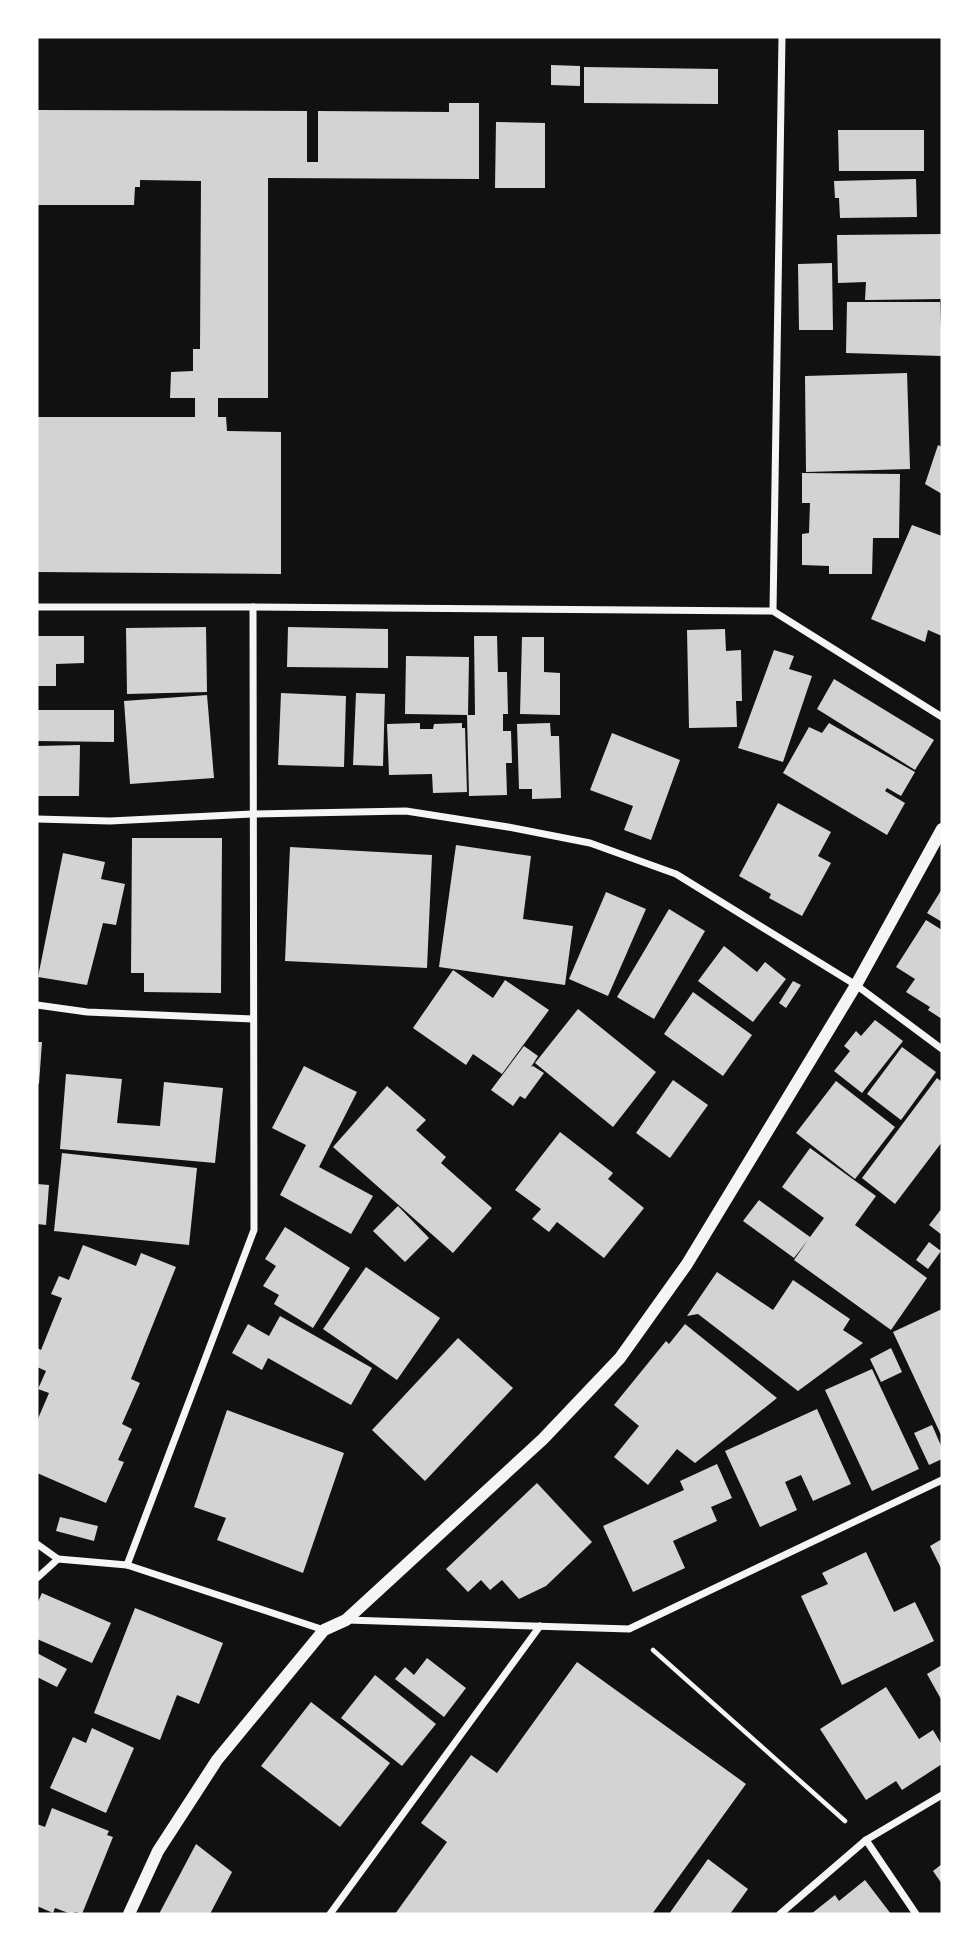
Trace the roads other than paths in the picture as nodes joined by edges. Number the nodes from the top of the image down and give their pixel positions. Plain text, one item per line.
1 (782, 37) edge
2 (37, 607) edge
3 (253, 607) junction
4 (772, 611) junction
5 (942, 717) edge
6 (252, 814) junction
7 (37, 819) edge
8 (942, 829) edge
9 (856, 985) junction
10 (37, 1005) edge
11 (253, 1019) junction
12 (942, 1049) edge
13 (942, 1480) edge
14 (37, 1544) edge
15 (58, 1559) junction
16 (127, 1565) junction
17 (37, 1578) edge
18 (346, 1620) junction
19 (540, 1626) junction
20 (324, 1630) junction
21 (942, 1795) edge
22 (866, 1840) junction
23 (130, 1914) edge
24 (330, 1914) edge
25 (780, 1914) edge
26 (916, 1914) edge

1 - 4 street
2 - 3 street
3 - 4 street
3 - 6 street
4 - 5 street
6 - 7 street
6 - 9 street
6 - 11 street
8 - 9 street
9 - 12 street
9 - 18 street
10 - 11 street
11 - 16 street
13 - 19 street
14 - 15 street
15 - 16 street
15 - 17 street
16 - 20 street
18 - 19 street
18 - 20 street
19 - 24 street
20 - 23 street
21 - 22 street
22 - 25 street
22 - 26 street

